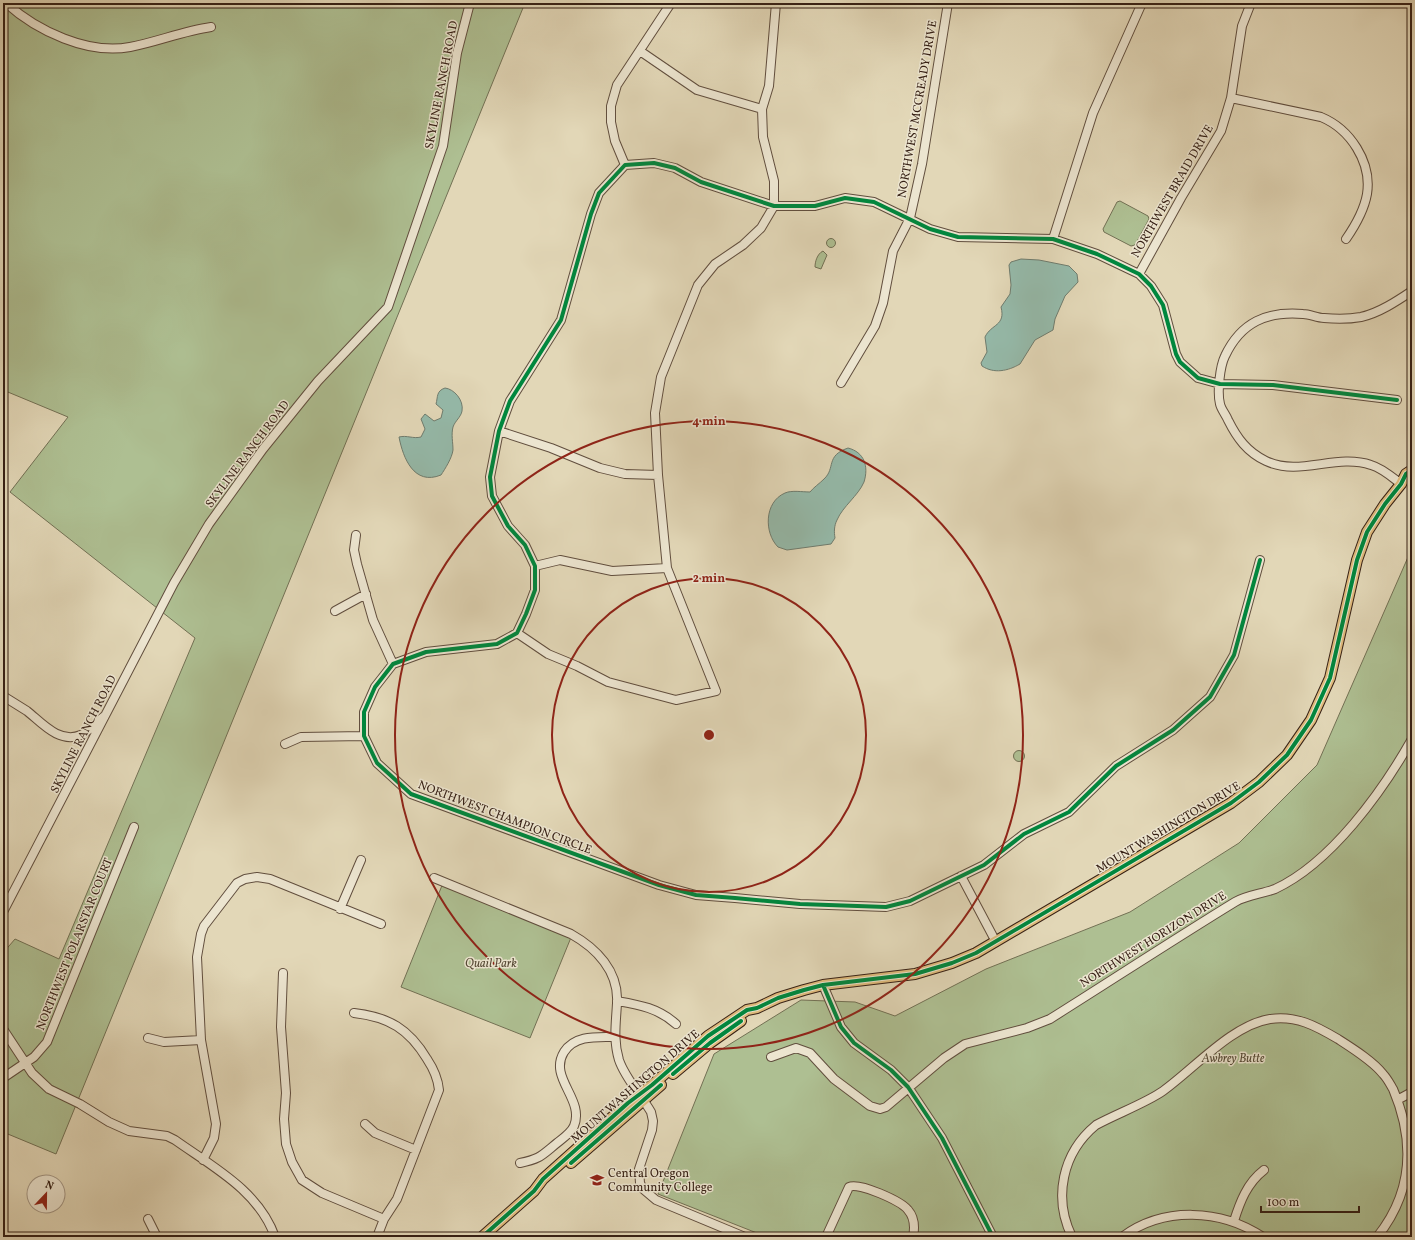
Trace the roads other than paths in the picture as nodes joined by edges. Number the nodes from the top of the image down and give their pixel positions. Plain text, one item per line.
1 (6, 3) edge
2 (470, 3) edge
3 (671, 3) edge
4 (776, 3) edge
5 (948, 3) edge
6 (1142, 3) edge
7 (1251, 3) edge
8 (210, 27) dead end
9 (640, 51) junction
10 (1231, 98) junction
11 (762, 109) junction
12 (625, 165) junction
13 (774, 206) junction
14 (910, 218) junction
15 (1053, 239) junction
16 (1346, 240) dead end
17 (1139, 274) junction
18 (1412, 291) edge
19 (841, 383) dead end
20 (1220, 384) junction
21 (1397, 400) dead end
22 (499, 431) junction
23 (1412, 470) edge
24 (658, 475) junction
25 (1412, 480) edge
26 (1402, 484) junction
27 (356, 535) dead end
28 (1260, 560) dead end
29 (534, 566) junction
30 (667, 568) junction
31 (366, 594) junction
32 (335, 611) dead end
33 (517, 633) junction
34 (393, 664) junction
35 (3, 696) edge
36 (108, 712) junction
37 (364, 736) junction
38 (1412, 739) edge
39 (285, 744) dead end
40 (134, 827) dead end
41 (362, 860) dead end
42 (961, 876) junction
43 (434, 878) dead end
44 (340, 909) junction
45 (3, 912) edge
46 (381, 924) dead end
47 (996, 942) junction
48 (283, 973) dead end
49 (823, 985) junction
50 (618, 1001) junction
51 (354, 1013) dead end
52 (676, 1024) dead end
53 (3, 1029) edge
54 (614, 1037) junction
55 (148, 1038) dead end
56 (201, 1040) junction
57 (771, 1057) dead end
58 (26, 1063) junction
59 (3, 1078) edge
60 (908, 1086) junction
61 (1412, 1092) edge
62 (642, 1097) junction
63 (1399, 1099) junction
64 (365, 1124) dead end
65 (416, 1150) junction
66 (203, 1160) junction
67 (520, 1163) dead end
68 (1264, 1170) dead end
69 (148, 1219) dead end
70 (384, 1219) junction
71 (1234, 1221) junction
72 (157, 1237) edge
73 (275, 1237) edge
74 (377, 1237) edge
75 (482, 1237) edge
76 (745, 1237) edge
77 (826, 1237) edge
78 (913, 1237) edge
79 (993, 1237) edge
80 (1072, 1237) edge
81 (1122, 1237) edge
82 (1263, 1237) edge
83 (1377, 1237) edge

1 - 8 street
2 - 36 street, SKYLINE RANCH ROAD
3 - 9 street
4 - 11 street
5 - 14 street, NORTHWEST MCCREADY DRIVE
6 - 15 street
7 - 10 street, NORTHWEST BRAID DRIVE
9 - 11 street
9 - 12 street
10 - 16 street
10 - 17 street, NORTHWEST BRAID DRIVE
11 - 13 street
12 - 13 street
12 - 22 street
13 - 14 street
13 - 24 street
14 - 15 street
14 - 19 street, NORTHWEST MCCREADY DRIVE
15 - 17 street
17 - 20 street
18 - 20 street
20 - 21 street
20 - 26 street
22 - 24 street
22 - 29 street
23 - 26 main road, MOUNT WASHINGTON DRIVE
24 - 30 street
25 - 26 main road, MOUNT WASHINGTON DRIVE
26 - 47 main road, MOUNT WASHINGTON DRIVE
27 - 31 street
28 - 42 street, NORTHWEST CHAMPION CIRCLE
29 - 30 street
29 - 33 street
30 - 33 street
31 - 32 street
31 - 34 street
33 - 34 street
34 - 37 street, NORTHWEST CHAMPION CIRCLE
35 - 36 street
36 - 45 street, SKYLINE RANCH ROAD
37 - 39 street
37 - 42 street, NORTHWEST CHAMPION CIRCLE
38 - 60 street, NORTHWEST HORIZON DRIVE
40 - 58 street, NORTHWEST POLARSTAR COURT
41 - 44 street
42 - 47 street
43 - 50 street
44 - 46 street
44 - 56 street
47 - 49 main road, MOUNT WASHINGTON DRIVE
48 - 70 street
49 - 60 street
49 - 62 main road, MOUNT WASHINGTON DRIVE
50 - 52 street
50 - 54 street
51 - 65 street
53 - 58 street
54 - 62 street
54 - 67 street
55 - 56 street
56 - 66 street
57 - 60 street, NORTHWEST HORIZON DRIVE
58 - 59 street, NORTHWEST POLARSTAR COURT
58 - 66 street
60 - 79 street
61 - 63 street
62 - 75 main road, MOUNT WASHINGTON DRIVE
62 - 76 street
63 - 80 street
63 - 83 street
64 - 65 street
65 - 70 street
66 - 73 street
68 - 71 street
69 - 72 street
70 - 74 street
71 - 81 street
71 - 82 street
77 - 78 street

